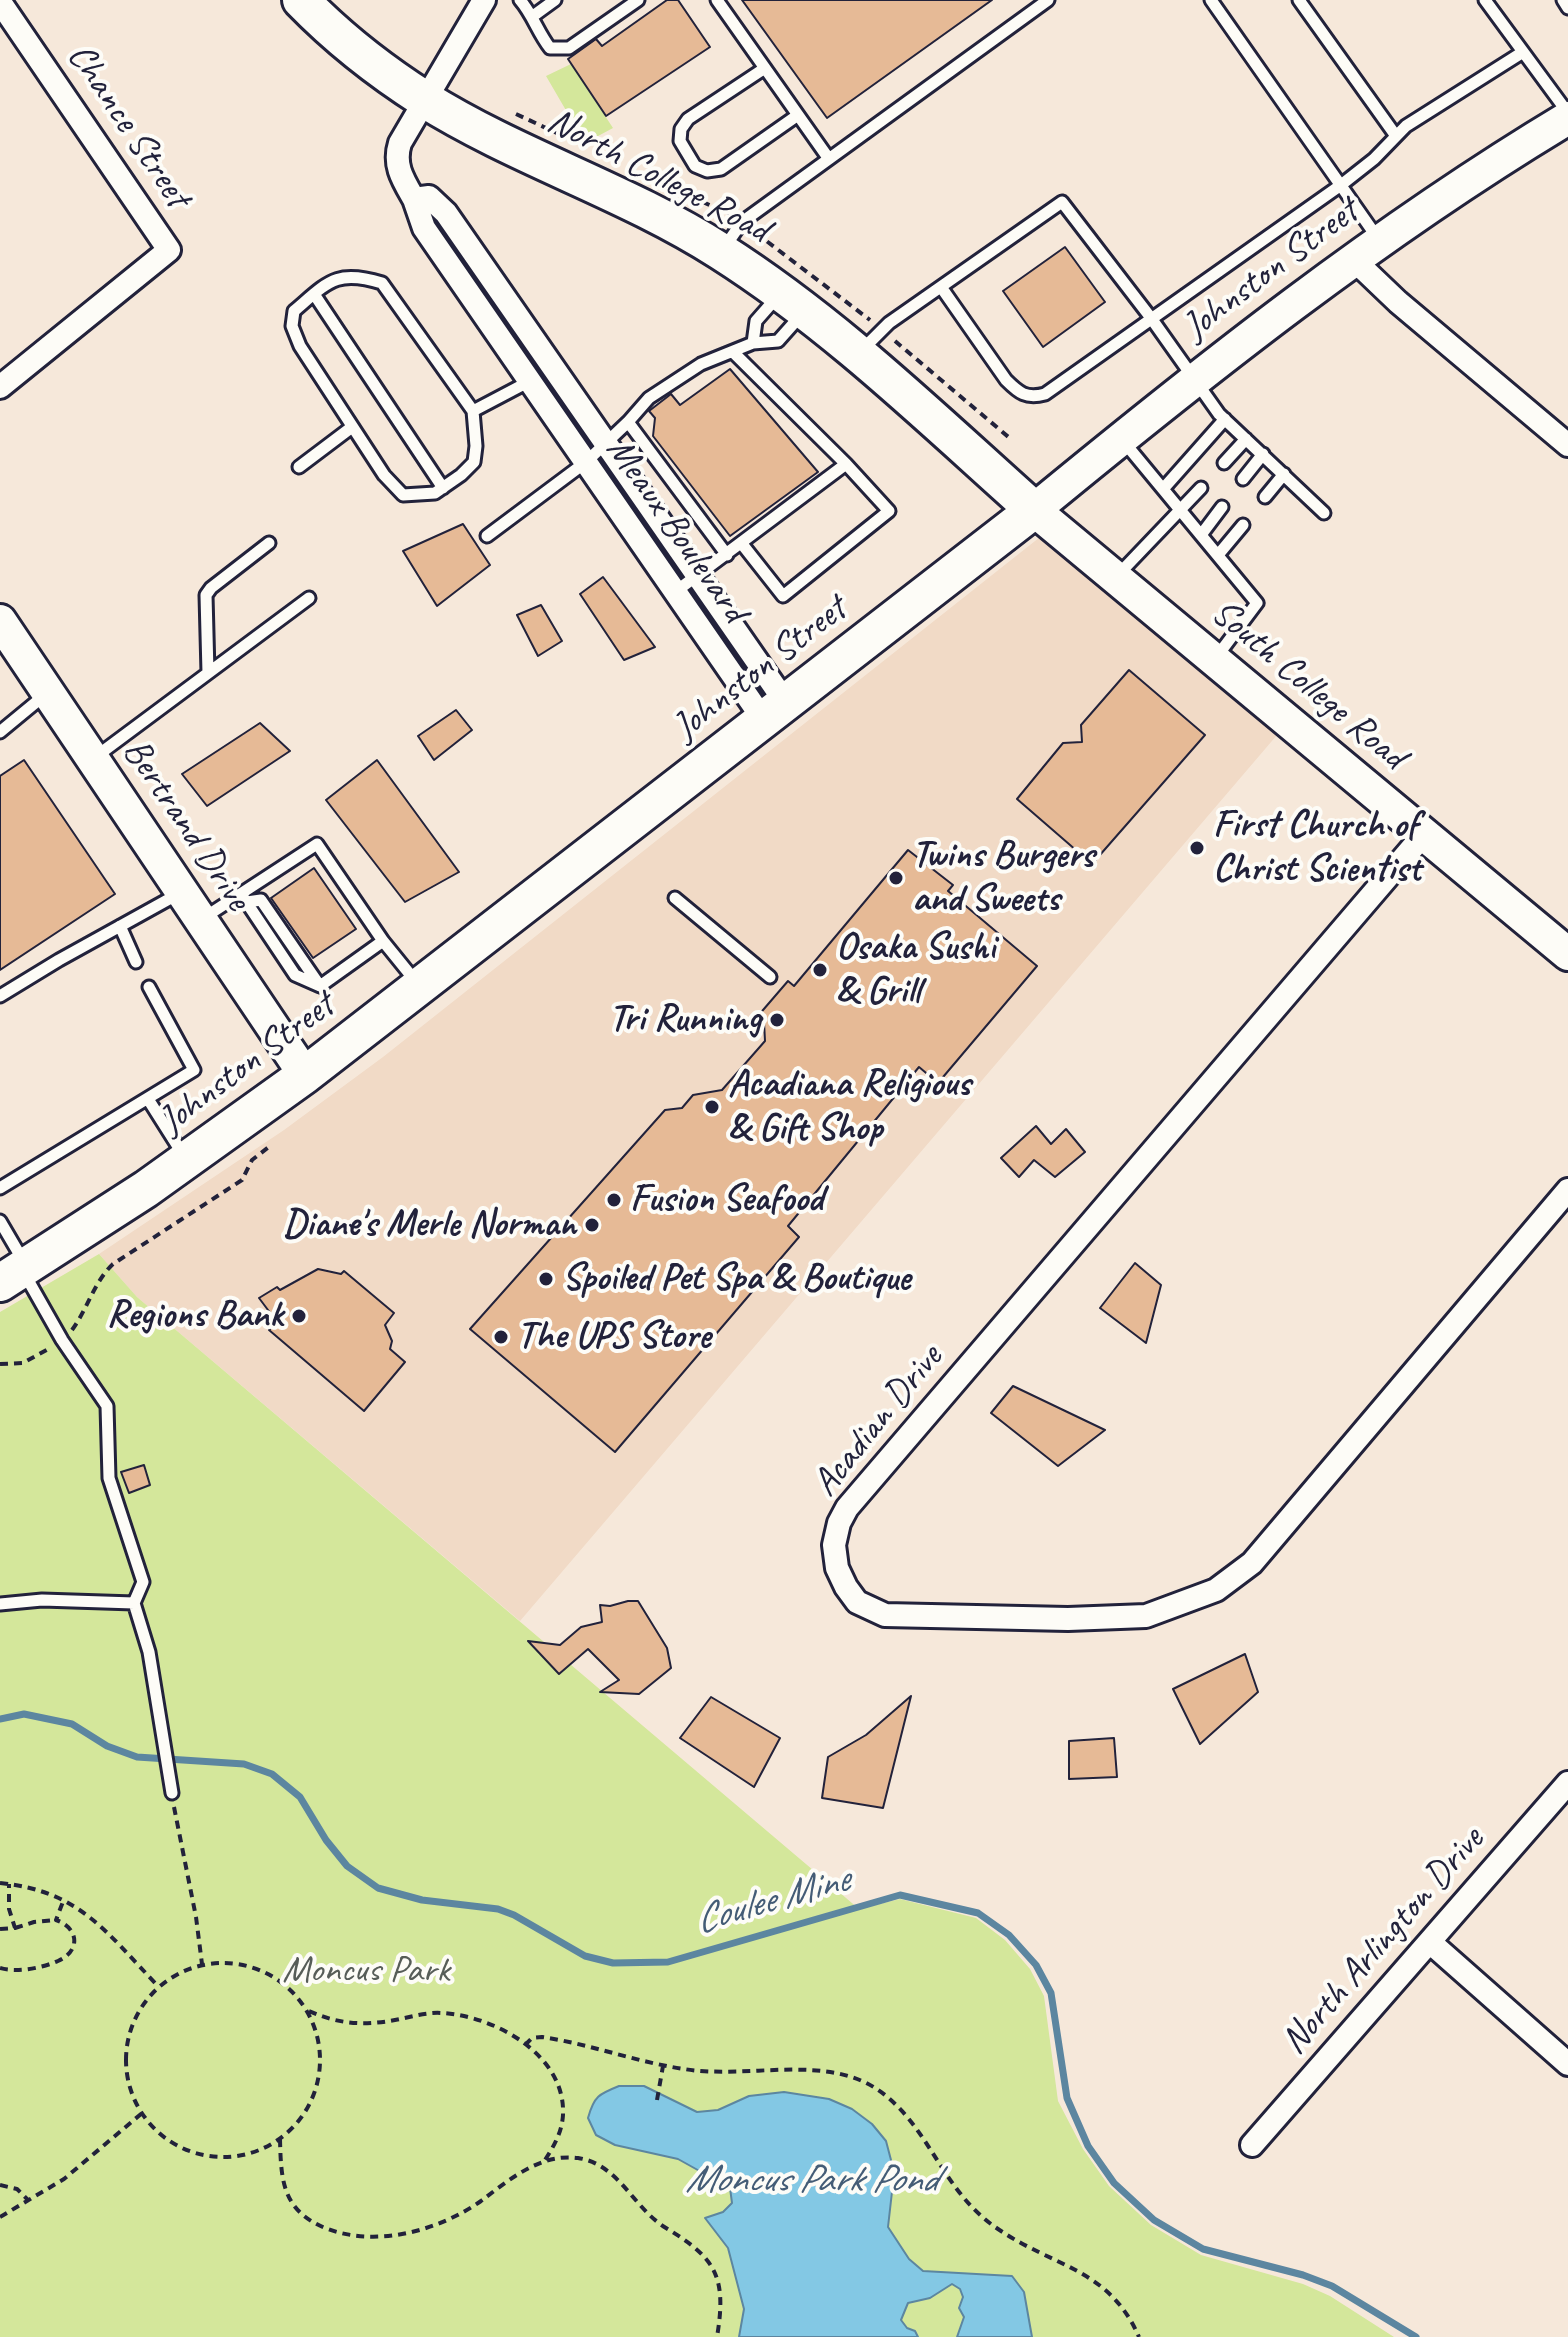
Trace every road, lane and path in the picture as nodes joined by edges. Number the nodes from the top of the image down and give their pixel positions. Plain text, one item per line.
1 (301, 0) edge
2 (484, 0) edge
3 (520, 0) edge
4 (555, 0) edge
5 (638, 0) edge
6 (717, 0) edge
7 (1048, 0) edge
8 (1211, 0) edge
9 (1299, 0) edge
10 (1485, 0) edge
11 (1563, 0) edge
12 (0, 2) edge
13 (1568, 8) edge
14 (533, 16) junction
15 (1523, 52) junction
16 (765, 68) junction
17 (425, 100) junction
18 (798, 115) junction
19 (1568, 116) edge
20 (1396, 136) junction
21 (829, 159) junction
22 (1341, 185) junction
23 (414, 199) junction
24 (1380, 241) junction
25 (721, 252) junction
26 (1353, 259) junction
27 (941, 287) junction
28 (314, 294) junction
29 (793, 302) junction
30 (1151, 318) junction
31 (753, 343) junction
32 (734, 353) junction
33 (858, 354) junction
34 (553, 364) junction
35 (1195, 379) junction
36 (530, 381) junction
37 (0, 387) edge
38 (473, 411) junction
39 (1225, 419) junction
40 (628, 422) junction
41 (352, 427) junction
42 (1121, 439) junction
43 (1246, 439) junction
44 (606, 442) junction
45 (1568, 445) edge
46 (1263, 454) junction
47 (586, 462) junction
48 (1224, 463) dead end
49 (846, 464) junction
50 (299, 467) dead end
51 (1284, 474) junction
52 (1243, 479) dead end
53 (443, 488) junction
54 (1201, 488) dead end
55 (1163, 489) junction
56 (1265, 497) dead end
57 (1222, 507) dead end
58 (1034, 510) junction
59 (1181, 511) junction
60 (1324, 513) dead end
61 (1243, 525) dead end
62 (1201, 535) junction
63 (487, 536) dead end
64 (269, 543) dead end
65 (742, 544) junction
66 (727, 555) junction
67 (1218, 555) junction
68 (699, 577) junction
69 (1115, 577) junction
70 (675, 592) junction
71 (309, 598) dead end
72 (0, 621) edge
73 (1214, 659) junction
74 (208, 673) junction
75 (47, 693) junction
76 (774, 711) junction
77 (0, 732) edge
78 (94, 759) junction
79 (1425, 833) junction
80 (183, 891) junction
81 (244, 898) junction
82 (675, 898) dead end
83 (201, 920) junction
84 (120, 926) junction
85 (383, 941) junction
86 (1568, 954) edge
87 (136, 962) dead end
88 (770, 977) dead end
89 (419, 986) junction
90 (149, 987) dead end
91 (0, 996) edge
92 (305, 1075) junction
93 (148, 1099) junction
94 (270, 1146) dead end
95 (187, 1161) junction
96 (0, 1188) edge
97 (1568, 1190) edge
98 (0, 1221) edge
99 (16, 1272) edge
100 (62, 1340) junction
101 (0, 1364) edge
102 (134, 1603) junction
103 (0, 1604) edge
104 (1568, 1783) edge
105 (172, 1793) joint
106 (0, 1883) edge
107 (9, 1884) junction
108 (64, 1899) junction
109 (56, 1920) junction
110 (15, 1928) junction
111 (0, 1929) edge
112 (1431, 1943) junction
113 (202, 1964) junction
114 (0, 1968) edge
115 (158, 1986) junction
116 (307, 2010) junction
117 (525, 2045) junction
118 (1568, 2064) edge
119 (663, 2066) junction
120 (657, 2100) dead end
121 (141, 2114) junction
122 (280, 2139) junction
123 (1252, 2145) dead end
124 (545, 2160) junction
125 (2, 2185) edge
126 (0, 2192) edge
127 (29, 2201) junction
128 (0, 2217) edge
129 (717, 2337) edge
130 (1139, 2337) edge

1 - 17 main road, North College Road
2 - 17 street, Meaux Boulevard
3 - 14 lane
4 - 14 lane
5 - 14 lane
6 - 16 lane
7 - 21 lane
8 - 22 lane
9 - 20 lane
10 - 15 lane
11 - 13 lane
12 - 37 street, Chance Street
15 - 19 lane
15 - 20 lane
16 - 18 lane
16 - 18 lane
17 - 23 street, Meaux Boulevard
17 - 25 main road, North College Road
18 - 21 lane
19 - 24 main road, Johnston Street
20 - 22 lane
21 - 25 lane
22 - 24 lane
22 - 30 lane
23 - 34 street, Meaux Boulevard
23 - 36 street, Meaux Boulevard
24 - 26 main road, Johnston Street
25 - 29 main road, North College Road
26 - 35 main road, Johnston Street
26 - 45 street
27 - 30 lane
27 - 30 lane
27 - 33 lane
28 - 38 lane
28 - 41 lane
28 - 53 lane
29 - 31 lane
29 - 31 lane
29 - 33 main road, North College Road
30 - 35 lane
31 - 32 lane
32 - 40 lane
32 - 49 lane
33 - 58 main road, North College Road
34 - 36 street
34 - 44 street, Meaux Boulevard
35 - 39 lane
35 - 42 main road, Johnston Street
36 - 38 lane
36 - 47 street, Meaux Boulevard
38 - 53 lane
39 - 43 lane
39 - 55 lane
40 - 44 lane
40 - 66 lane
41 - 50 lane
41 - 53 lane
42 - 55 lane
42 - 58 main road, Johnston Street
43 - 46 lane
43 - 48 lane
44 - 47 lane
44 - 68 street, Meaux Boulevard
46 - 51 lane
46 - 52 lane
47 - 63 lane
47 - 70 street, Meaux Boulevard
49 - 65 lane
49 - 65 lane
51 - 56 lane
51 - 60 lane
54 - 59 lane
55 - 59 lane
57 - 62 lane
58 - 69 main road, South College Road
58 - 76 main road, Johnston Street
59 - 62 lane
59 - 69 lane
61 - 67 lane
62 - 67 lane
64 - 74 lane
65 - 66 lane
66 - 68 lane
67 - 73 lane
68 - 70 lane
68 - 76 street, Meaux Boulevard
69 - 73 main road, South College Road
70 - 76 street, Meaux Boulevard
71 - 74 lane
72 - 75 main road, Bertrand Drive
73 - 79 main road, South College Road
74 - 78 lane
75 - 77 lane
75 - 78 main road, Bertrand Drive
76 - 89 main road, Johnston Street
78 - 80 main road, Bertrand Drive
79 - 86 main road, South College Road
79 - 97 street, Acadian Drive
80 - 83 main road, Bertrand Drive
80 - 84 lane
81 - 83 lane
81 - 85 lane
81 - 85 lane
82 - 88 lane
83 - 92 main road, Bertrand Drive
84 - 87 lane
84 - 91 lane
85 - 89 lane
89 - 92 main road, Johnston Street
90 - 93 lane
92 - 95 main road, Johnston Street
93 - 95 lane
93 - 96 lane
94 - 100 path
95 - 99 main road, Johnston Street
98 - 99 lane
99 - 100 lane
100 - 101 path
100 - 102 lane
102 - 103 lane
102 - 105 lane
104 - 112 street, North Arlington Drive
105 - 113 path
106 - 107 path
107 - 108 path
107 - 110 path
108 - 109 path
108 - 115 path
109 - 110 path
109 - 114 path
110 - 111 path
112 - 118 street
112 - 123 street, North Arlington Drive
113 - 115 path
113 - 116 path
115 - 121 path
116 - 117 path
116 - 122 path
117 - 119 path
117 - 124 path
119 - 120 path
119 - 130 path
121 - 122 path
121 - 127 path
122 - 124 path
124 - 129 path
125 - 126 path
125 - 127 path
127 - 128 path

